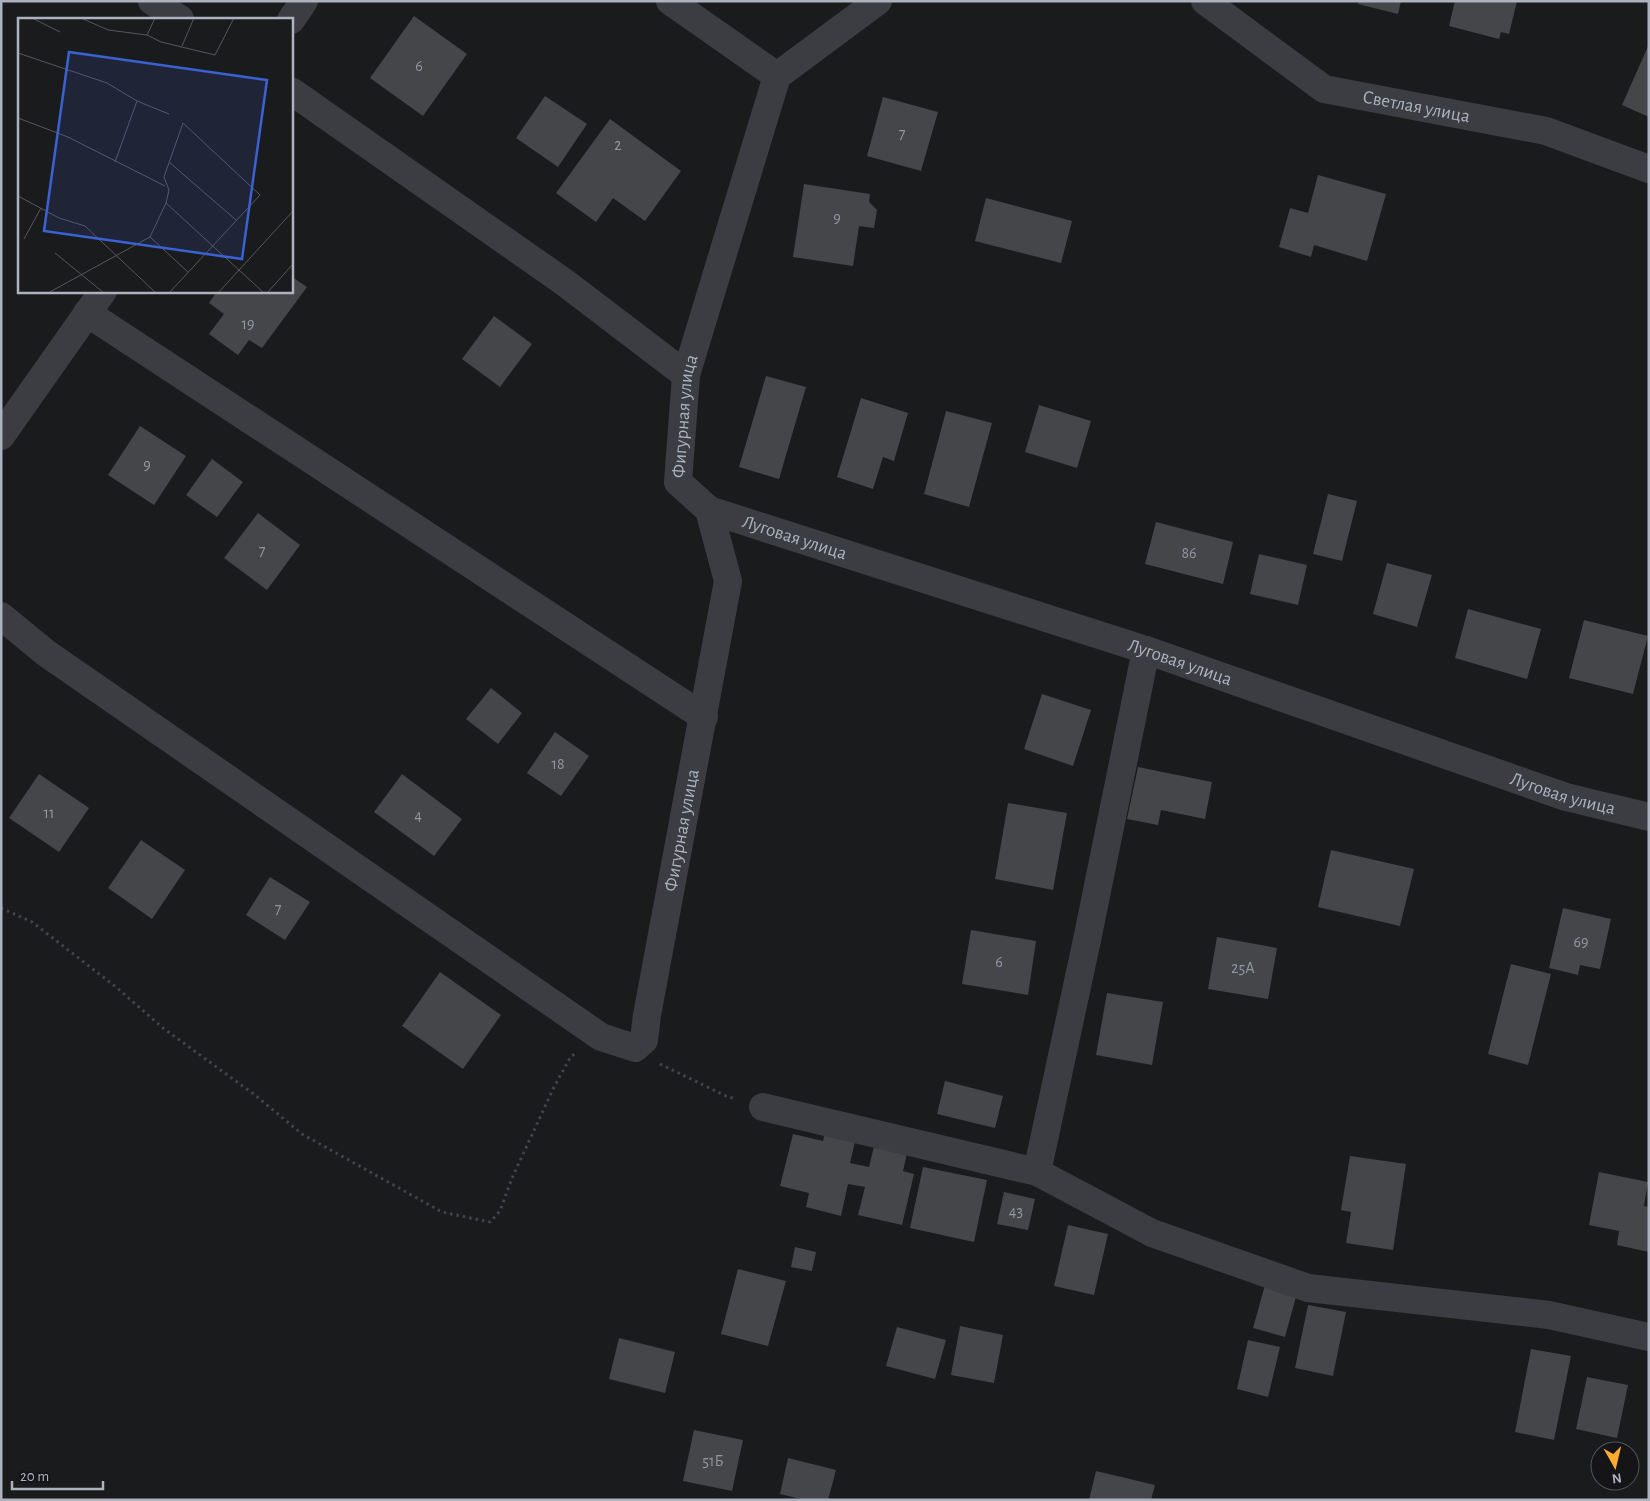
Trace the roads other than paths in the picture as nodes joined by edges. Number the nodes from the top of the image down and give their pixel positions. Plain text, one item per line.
1 (152, 1) edge
2 (304, 1) edge
3 (670, 1) edge
4 (878, 1) edge
5 (1205, 1) edge
6 (178, 18) edge
7 (292, 19) edge
8 (777, 76) junction
9 (292, 92) edge
10 (1649, 169) edge
11 (95, 302) edge
12 (686, 375) junction
13 (1, 436) edge
14 (709, 510) junction
15 (1, 616) edge
16 (1146, 650) junction
17 (704, 717) junction
18 (1649, 817) edge
19 (763, 1107) road end
20 (1037, 1172) junction
21 (1649, 1338) edge

1 - 6 street
2 - 7 street
3 - 8 street
4 - 8 street
5 - 10 street, Светлая улица
8 - 12 street, Фигурная улица
9 - 12 street
11 - 13 street
11 - 17 street
12 - 14 street, Фигурная улица
14 - 16 street, Луговая улица
14 - 17 street, Фигурная улица
15 - 17 street, Фигурная улица
16 - 18 street, Луговая улица
16 - 20 street
19 - 20 street
20 - 21 street

